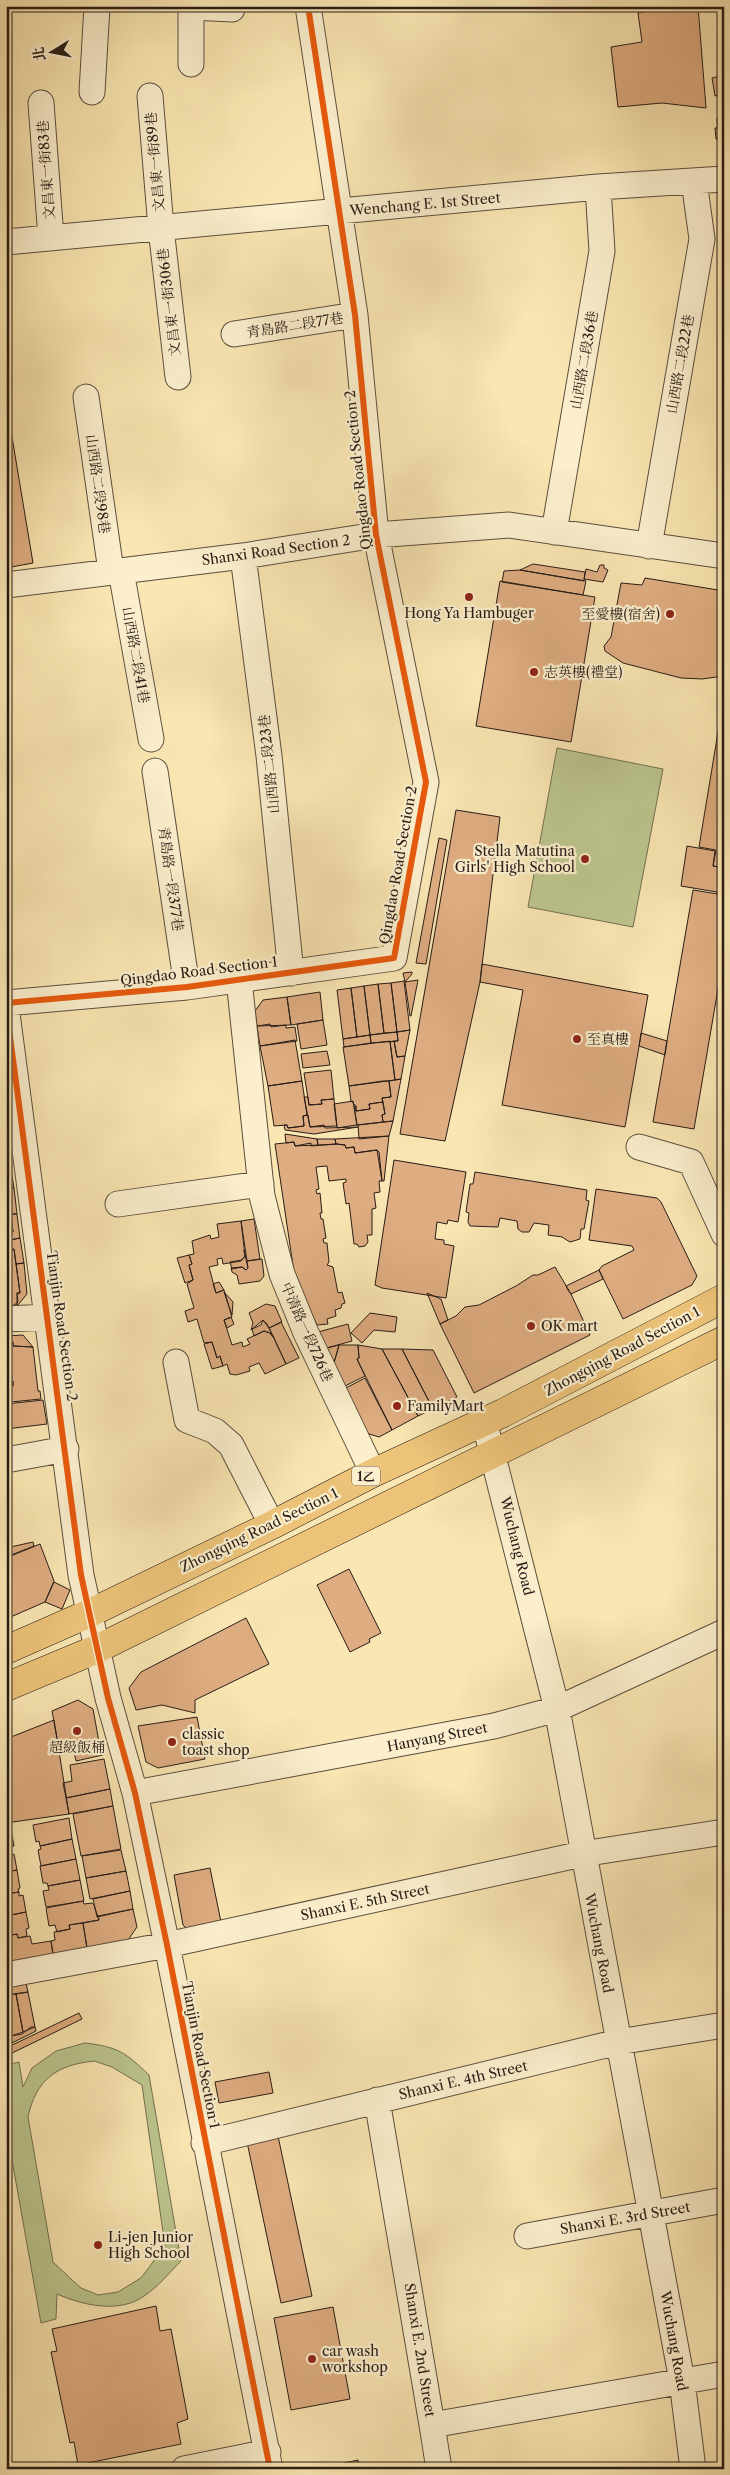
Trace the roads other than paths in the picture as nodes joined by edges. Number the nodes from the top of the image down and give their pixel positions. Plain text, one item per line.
1 (97, 6) edge
2 (308, 6) edge
3 (191, 7) edge
4 (232, 9) dead end
5 (191, 64) dead end
6 (92, 92) dead end
7 (150, 96) dead end
8 (41, 103) dead end
9 (724, 179) edge
10 (694, 181) junction
11 (598, 188) junction
12 (340, 212) junction
13 (161, 228) junction
14 (51, 238) junction
15 (6, 242) edge
16 (355, 315) junction
17 (234, 334) dead end
18 (178, 377) dead end
19 (86, 397) dead end
20 (554, 532) junction
21 (376, 535) junction
22 (649, 546) junction
23 (243, 556) junction
24 (724, 556) edge
25 (116, 571) junction
26 (6, 585) edge
27 (151, 740) dead end
28 (155, 771) dead end
29 (394, 958) joint
30 (291, 973) junction
31 (239, 980) junction
32 (187, 987) junction
33 (6, 1005) edge
34 (639, 1147) dead end
35 (261, 1184) junction
36 (118, 1204) dead end
37 (724, 1234) edge
38 (724, 1298) edge
39 (48, 1318) junction
40 (6, 1319) edge
41 (724, 1340) edge
42 (176, 1362) dead end
43 (484, 1421) junction
44 (66, 1449) junction
45 (494, 1454) junction
46 (6, 1460) edge
47 (373, 1473) junction
48 (272, 1525) junction
49 (90, 1613) junction
50 (724, 1632) edge
51 (97, 1649) junction
52 (6, 1650) edge
53 (6, 1687) edge
54 (557, 1709) junction
55 (135, 1793) junction
56 (724, 1832) edge
57 (582, 1854) junction
58 (167, 1945) junction
59 (6, 1975) edge
60 (724, 2025) edge
61 (618, 2042) junction
62 (377, 2100) junction
63 (204, 2143) junction
64 (724, 2200) edge
65 (649, 2212) junction
66 (527, 2236) dead end
67 (724, 2374) edge
68 (682, 2381) junction
69 (432, 2426) junction
70 (269, 2461) edge
71 (184, 2469) edge
72 (439, 2469) edge
73 (693, 2469) edge

1 - 6 street
2 - 12 street, Qingdao Road Section 2
3 - 4 street
3 - 5 street
7 - 13 street, 文昌東一街89巷
8 - 14 street, 文昌東一街83巷
9 - 10 street, Wenchang E. 1st Street
10 - 11 street, Wenchang E. 1st Street
10 - 22 street, 山西路二段22巷
11 - 12 street, Wenchang E. 1st Street
11 - 20 street, 山西路二段36巷
12 - 13 street, Wenchang E. 1st Street
12 - 16 street, Qingdao Road Section 2
13 - 14 street, Wenchang E. 1st Street
13 - 18 street, 文昌東一街306巷
14 - 15 street, Wenchang E. 1st Street
16 - 17 street, 青島路二段77巷
16 - 21 street, Qingdao Road Section 2
19 - 25 street, 山西路二段98巷
20 - 21 street, Shanxi Road Section 2
20 - 22 street, Shanxi Road Section 2
21 - 23 street, Shanxi Road Section 2
21 - 29 street, Qingdao Road Section 2
22 - 24 street, Shanxi Road Section 2
23 - 25 street, Shanxi Road Section 2
23 - 30 street, 山西路二段23巷
25 - 26 street, Shanxi Road Section 2
25 - 27 street, 山西路二段41巷
28 - 32 street, 青島路一段377巷
29 - 30 street, Qingdao Road Section 1
30 - 31 street, Qingdao Road Section 1
31 - 32 street, Qingdao Road Section 1
31 - 35 street, 中清路一段726巷
32 - 33 street, Qingdao Road Section 1
33 - 39 street, Tianjin Road Section 2
34 - 37 street
35 - 36 street
35 - 47 street, 中清路一段726巷
38 - 43 main road, Zhongqing Road Section 1 / 1乙
39 - 40 street
39 - 44 street, Tianjin Road Section 2
41 - 45 main road
42 - 48 street
43 - 45 street, Wuchang Road
43 - 47 main road, Zhongqing Road Section 1 / 1乙
44 - 46 street
44 - 49 street, Tianjin Road Section 2
45 - 51 main road
45 - 54 street, Wuchang Road
47 - 48 main road, Zhongqing Road Section 1 / 1乙
48 - 49 main road, Zhongqing Road Section 1 / 1乙
49 - 51 street, Tianjin Road Section 2
49 - 52 main road, Zhongqing Road Section 1 / 1乙
50 - 54 street, Hanyang Street
51 - 53 main road
51 - 55 street, Tianjin Road Section 1
54 - 55 street, Hanyang Street
54 - 57 street, Wuchang Road
55 - 58 street, Tianjin Road Section 1
56 - 57 street, Shanxi E. 5th Street
57 - 58 street, Shanxi E. 5th Street
57 - 61 street, Wuchang Road
58 - 59 street, Shanxi E. 5th Street
58 - 63 street, Tianjin Road Section 1
60 - 61 street, Shanxi E. 4th Street
61 - 62 street, Shanxi E. 4th Street
61 - 65 street, Wuchang Road
62 - 63 street, Shanxi E. 4th Street
62 - 69 street, Shanxi E. 2nd Street
63 - 70 street, Tianjin Road Section 1
64 - 65 street, Shanxi E. 3rd Street
65 - 66 street, Shanxi E. 3rd Street
65 - 68 street, Wuchang Road
67 - 68 street, Shanxi E. 2nd Street
68 - 69 street, Shanxi E. 2nd Street
68 - 73 street, Wuchang Road
69 - 72 street
70 - 71 street

